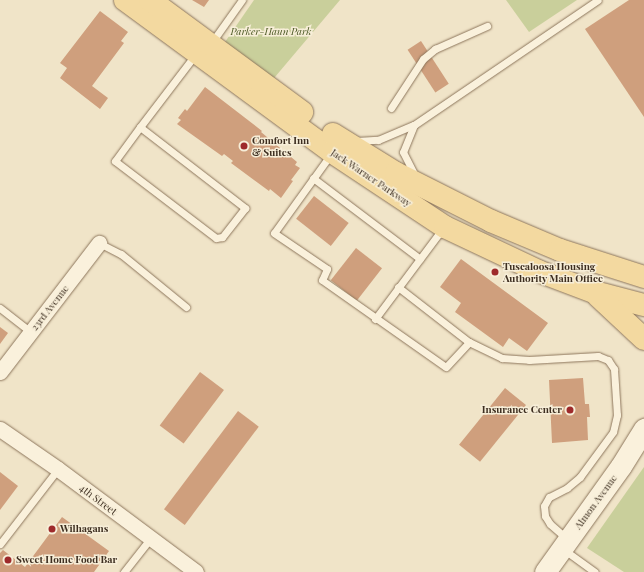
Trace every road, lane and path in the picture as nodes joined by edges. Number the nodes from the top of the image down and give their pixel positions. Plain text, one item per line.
1 (125, 0) edge
2 (150, 0) edge
3 (242, 0) edge
4 (598, 0) edge
5 (487, 26) dead end
6 (203, 49) junction
7 (391, 108) dead end
8 (414, 125) junction
9 (140, 127) junction
10 (338, 147) junction
11 (313, 178) junction
12 (424, 187) junction
13 (445, 227) junction
14 (100, 243) joint
15 (420, 259) junction
16 (644, 278) edge
17 (398, 288) junction
18 (594, 292) junction
19 (644, 305) edge
20 (186, 307) dead end
21 (0, 308) edge
22 (375, 319) junction
23 (31, 332) junction
24 (644, 339) edge
25 (469, 342) junction
26 (0, 372) edge
27 (0, 429) edge
28 (644, 429) edge
29 (58, 470) junction
30 (150, 539) junction
31 (0, 544) edge
32 (565, 545) junction
33 (549, 570) edge
34 (124, 572) edge
35 (196, 572) edge
36 (595, 572) edge

1 - 6 main road, Jack Warner Parkway
2 - 6 main road, Jack Warner Parkway
3 - 6 lane
4 - 8 lane
5 - 7 lane
6 - 9 lane
6 - 10 main road, Jack Warner Parkway
8 - 10 lane
8 - 12 lane
9 - 9 lane
10 - 11 lane
10 - 12 main road, Jack Warner Parkway
10 - 13 main road, Jack Warner Parkway
11 - 15 lane
11 - 22 lane
12 - 16 main road, Jack Warner Parkway
13 - 15 lane
13 - 18 main road, Jack Warner Parkway
14 - 20 lane
14 - 23 street, 23rd Avenue
15 - 17 lane
17 - 22 lane
17 - 25 lane
18 - 19 main road, Jack Warner Parkway
18 - 24 main road
21 - 23 lane
22 - 25 lane
23 - 26 street, 23rd Avenue
25 - 32 lane
27 - 29 street, 4th Street
28 - 32 main road, Almon Avenue
29 - 30 street, 4th Street
29 - 31 lane
30 - 34 lane
30 - 35 street, 4th Street
32 - 33 main road, Almon Avenue
32 - 36 lane

